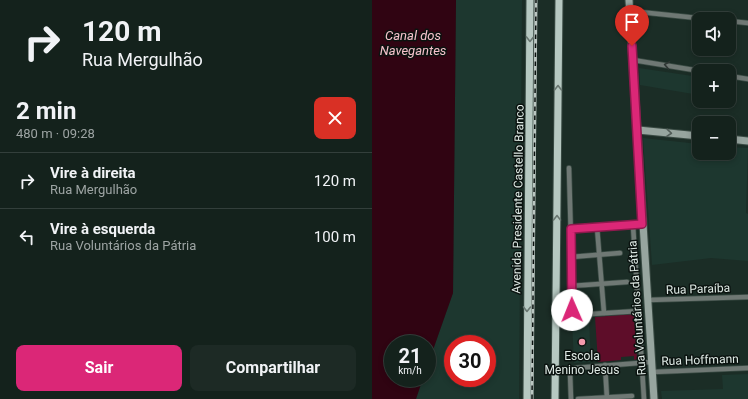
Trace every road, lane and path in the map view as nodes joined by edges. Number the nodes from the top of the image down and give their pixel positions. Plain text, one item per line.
1 (530, 0) edge
2 (559, 0) edge
3 (629, 0) edge
4 (630, 11) junction
5 (692, 17) edge
6 (736, 22) edge
7 (748, 23) edge
8 (633, 60) junction
9 (692, 70) edge
10 (736, 77) edge
11 (748, 79) edge
12 (638, 130) junction
13 (692, 135) edge
14 (736, 140) edge
15 (748, 141) edge
16 (570, 168) dead end
17 (642, 224) junction
18 (633, 225) junction
19 (597, 227) junction
20 (571, 229) junction
21 (620, 253) dead end
22 (600, 255) junction
23 (571, 257) junction
24 (627, 282) dead end
25 (602, 284) junction
26 (571, 286) junction
27 (748, 297) edge
28 (648, 300) junction
29 (639, 311) junction
30 (604, 313) junction
31 (642, 362) junction
32 (652, 362) junction
33 (605, 366) junction
34 (748, 368) edge
35 (653, 372) junction
36 (632, 396) dead end
37 (607, 398) edge
38 (527, 399) edge
39 (555, 399) edge
40 (571, 399) edge
41 (578, 399) edge
42 (644, 399) edge
43 (654, 399) edge

1 -> 38 main road, Avenida Presidente Castello Branco
39 -> 2 main road
3 - 4 main road, Rua Voluntários da Pátria
4 - 5 street
4 - 8 main road, Rua Voluntários da Pátria
6 - 7 street
9 -> 8 street
8 - 12 main road, Rua Voluntários da Pátria
10 - 11 street
12 -> 13 main road
12 - 17 main road, Rua Voluntários da Pátria
14 - 15 main road
16 - 20 street
17 - 18 street
17 - 28 main road, Rua Voluntários da Pátria
18 - 19 street
18 - 29 street
19 - 20 street
19 - 22 street
20 - 23 street
21 - 22 street
22 - 23 street
22 - 25 street
23 - 26 street
24 - 25 street
25 - 26 street
25 - 30 street
26 - 30 street
27 - 28 street, Rua Paraíba
28 - 32 main road, Rua Voluntários da Pátria
29 - 30 street
29 - 31 street
31 - 32 street
31 - 33 street
31 - 42 street
32 - 35 main road, Rua Voluntários da Pátria
33 - 37 street
33 - 40 street
34 - 35 street, Rua Hoffmann
35 - 43 main road, Rua Voluntários da Pátria
36 - 37 street
37 - 41 street

